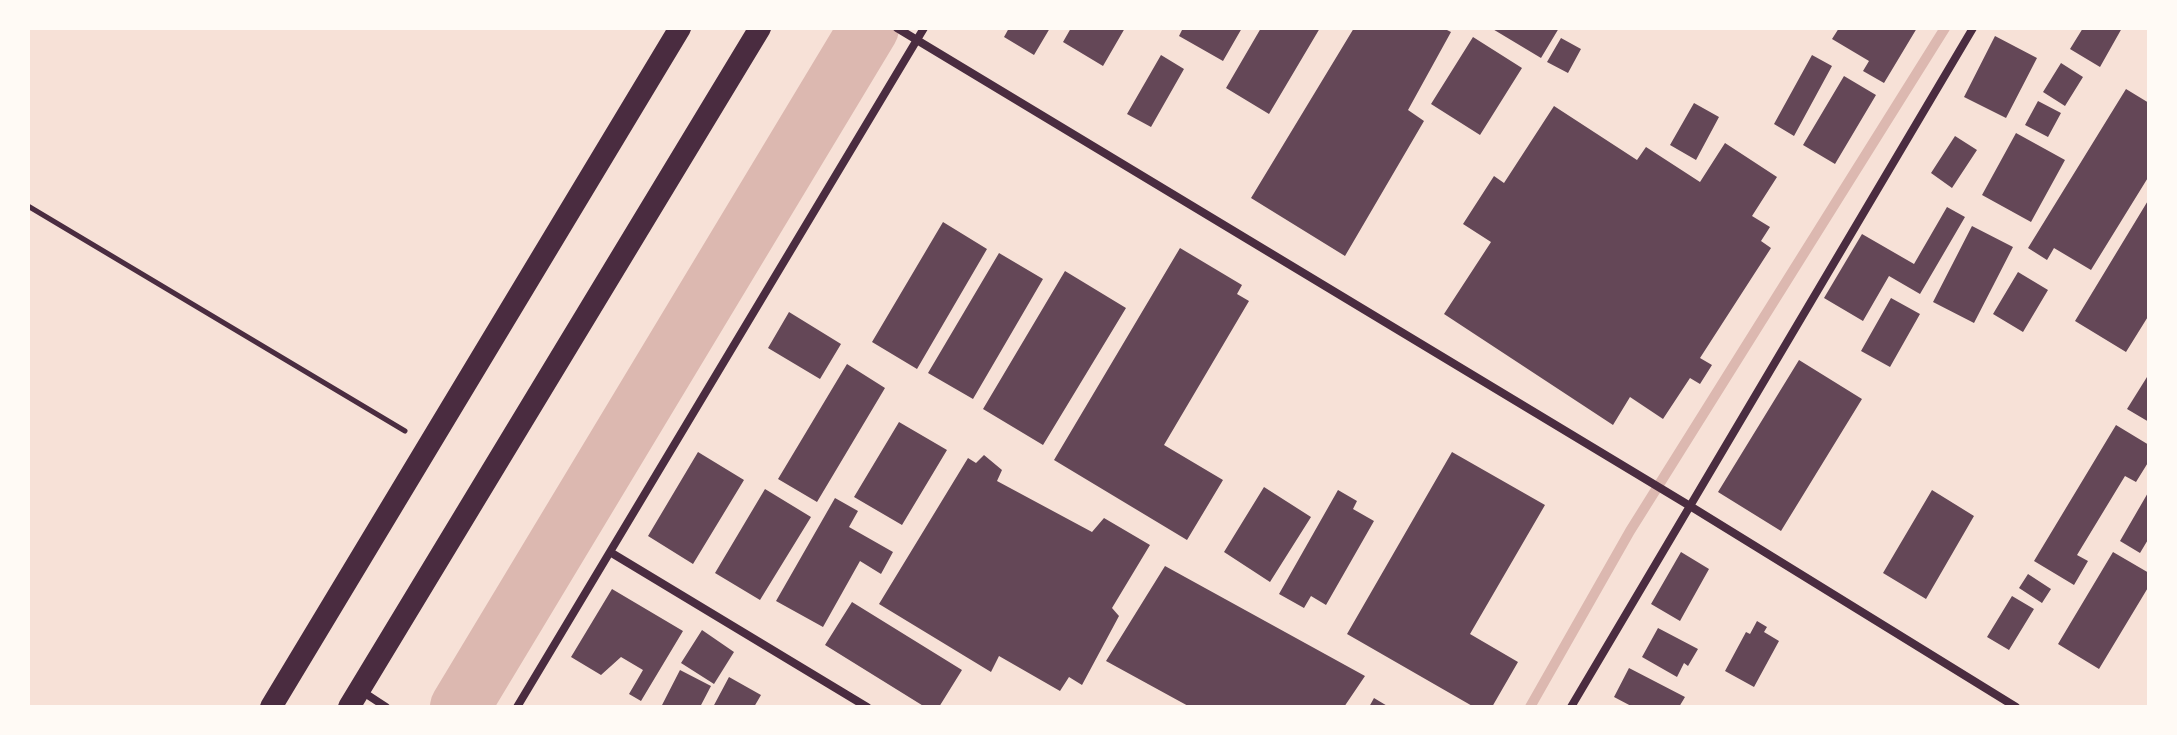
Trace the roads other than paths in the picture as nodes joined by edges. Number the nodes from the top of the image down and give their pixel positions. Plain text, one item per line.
1 (680, 28) edge
2 (760, 28) edge
3 (924, 28) edge
4 (1973, 28) edge
5 (900, 30) edge
6 (917, 40) junction
7 (1690, 506) junction
8 (610, 552) junction
9 (354, 698) edge
10 (271, 707) edge
11 (386, 707) edge
12 (517, 707) edge
13 (867, 707) edge
14 (1571, 707) edge
15 (2016, 707) edge

1 - 10 highway
2 - 9 highway
3 - 6 street
4 - 7 street
5 - 6 street
6 - 7 street
6 - 8 street
7 - 14 street
7 - 15 street
8 - 12 street
8 - 13 street
9 - 11 street

